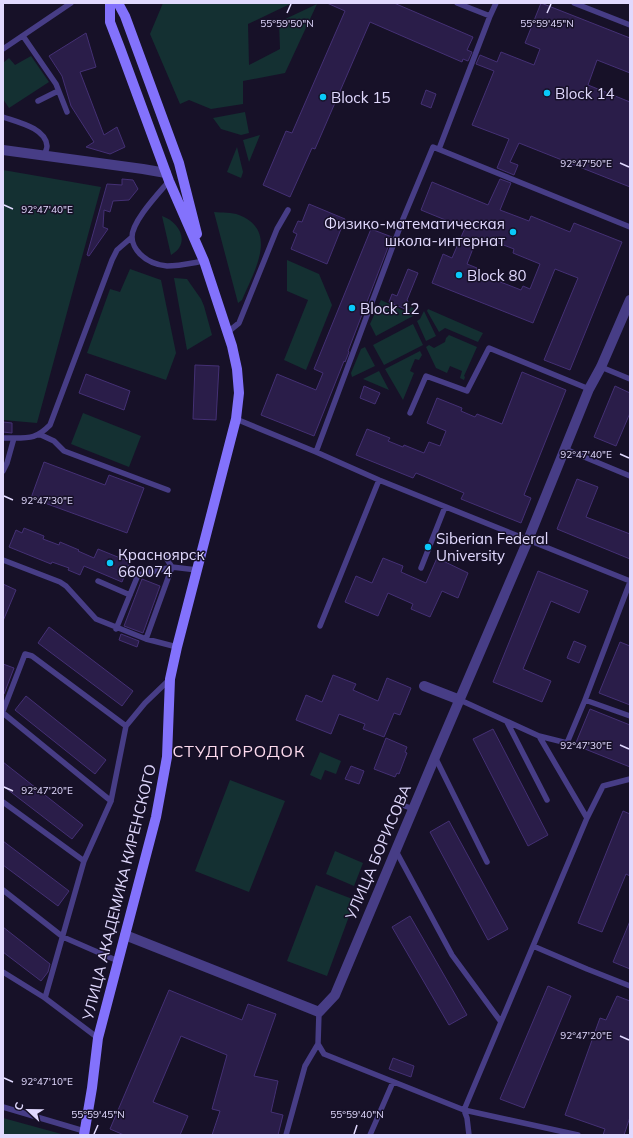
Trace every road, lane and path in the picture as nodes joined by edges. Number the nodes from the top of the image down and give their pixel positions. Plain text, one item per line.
1 (71, 3) edge
2 (110, 3) edge
3 (118, 3) edge
4 (457, 3) edge
5 (496, 3) edge
6 (574, 3) edge
7 (490, 16) junction
8 (630, 25) edge
9 (24, 36) junction
10 (3, 49) edge
11 (58, 91) junction
12 (38, 101) dead end
13 (67, 112) dead end
14 (3, 117) edge
15 (439, 149) junction
16 (3, 150) edge
17 (44, 155) junction
18 (167, 177) junction
19 (288, 210) dead end
20 (630, 227) edge
21 (132, 237) junction
22 (204, 261) junction
23 (630, 300) edge
24 (228, 332) junction
25 (600, 367) junction
26 (630, 379) edge
27 (589, 389) junction
28 (410, 413) dead end
29 (236, 419) junction
30 (41, 435) junction
31 (3, 438) edge
32 (14, 438) junction
33 (565, 449) junction
34 (316, 452) junction
35 (3, 471) edge
36 (630, 476) edge
37 (379, 480) junction
38 (168, 490) dead end
39 (445, 507) junction
40 (528, 540) junction
41 (166, 558) dead end
42 (3, 560) edge
43 (172, 567) junction
44 (421, 568) dead end
45 (197, 570) junction
46 (98, 581) dead end
47 (630, 581) edge
48 (130, 595) junction
49 (320, 626) dead end
50 (116, 628) junction
51 (146, 639) junction
52 (176, 647) junction
53 (170, 679) junction
54 (424, 686) dead end
55 (460, 700) junction
56 (585, 700) junction
57 (3, 712) edge
58 (630, 716) edge
59 (507, 722) junction
60 (126, 726) junction
61 (539, 736) junction
62 (435, 757) junction
63 (630, 778) edge
64 (110, 800) junction
65 (547, 800) dead end
66 (3, 802) edge
67 (587, 818) junction
68 (396, 851) junction
69 (84, 861) junction
70 (487, 862) dead end
71 (3, 890) edge
72 (125, 935) junction
73 (63, 936) junction
74 (533, 946) junction
75 (118, 961) junction
76 (3, 972) edge
77 (630, 986) edge
78 (45, 998) junction
79 (319, 1012) junction
80 (501, 1022) junction
81 (98, 1038) junction
82 (318, 1044) junction
83 (393, 1082) junction
84 (3, 1107) edge
85 (464, 1110) junction
86 (84, 1133) edge
87 (286, 1135) edge
88 (370, 1135) edge
89 (469, 1135) edge
90 (578, 1135) edge

1 - 9 lane
2 - 18 main road, УЛИЦА АКАДЕМИКА КИРЕНСКОГО
3 - 22 main road, УЛИЦА АКАДЕМИКА КИРЕНСКОГО
4 - 7 lane
5 - 7 lane
6 - 8 lane
7 - 15 lane
9 - 10 lane
9 - 11 lane
11 - 12 lane
11 - 13 lane
14 - 17 lane
15 - 20 lane
15 - 34 lane
16 - 17 street
17 - 18 street
18 - 21 lane
18 - 22 main road, УЛИЦА АКАДЕМИКА КИРЕНСКОГО
19 - 24 lane
21 - 22 lane
21 - 30 lane
22 - 24 main road, УЛИЦА АКАДЕМИКА КИРЕНСКОГО
23 - 25 street
24 - 29 main road, УЛИЦА АКАДЕМИКА КИРЕНСКОГО
25 - 26 lane
25 - 27 street
27 - 28 lane
27 - 33 street
29 - 34 lane
29 - 45 main road, УЛИЦА АКАДЕМИКА КИРЕНСКОГО
30 - 32 lane
30 - 38 lane
31 - 32 lane
32 - 35 lane
33 - 36 lane
33 - 40 street
34 - 37 lane
37 - 39 lane
37 - 49 lane
39 - 40 lane
39 - 44 lane
40 - 47 lane
40 - 55 street, УЛИЦА БОРИСОВА
41 - 43 lane
42 - 50 lane
43 - 45 lane
43 - 48 lane
43 - 51 lane
45 - 52 main road, УЛИЦА АКАДЕМИКА КИРЕНСКОГО
46 - 48 lane
47 - 56 lane
48 - 50 lane
50 - 51 lane
51 - 52 lane
52 - 53 main road, УЛИЦА АКАДЕМИКА КИРЕНСКОГО
53 - 60 lane
53 - 72 main road, УЛИЦА АКАДЕМИКА КИРЕНСКОГО
54 - 55 street
55 - 59 lane
55 - 62 street, УЛИЦА БОРИСОВА
56 - 58 lane
56 - 61 lane
57 - 60 lane
57 - 64 lane
59 - 61 lane
59 - 65 lane
60 - 64 lane
61 - 67 lane
62 - 68 street, УЛИЦА БОРИСОВА
62 - 70 lane
63 - 67 lane
64 - 69 lane
66 - 69 lane
67 - 74 lane
68 - 79 street, УЛИЦА БОРИСОВА
68 - 80 lane
69 - 73 lane
71 - 73 lane
72 - 75 main road, УЛИЦА АКАДЕМИКА КИРЕНСКОГО
72 - 79 street
73 - 75 lane
73 - 78 lane
74 - 77 lane
74 - 80 lane
75 - 81 main road, УЛИЦА АКАДЕМИКА КИРЕНСКОГО
76 - 78 lane
78 - 81 lane
79 - 82 lane
80 - 85 lane
81 - 86 main road, УЛИЦА АКАДЕМИКА КИРЕНСКОГО
82 - 83 lane
82 - 87 lane
83 - 85 lane
83 - 88 lane
84 - 86 lane
85 - 89 lane
85 - 90 lane

